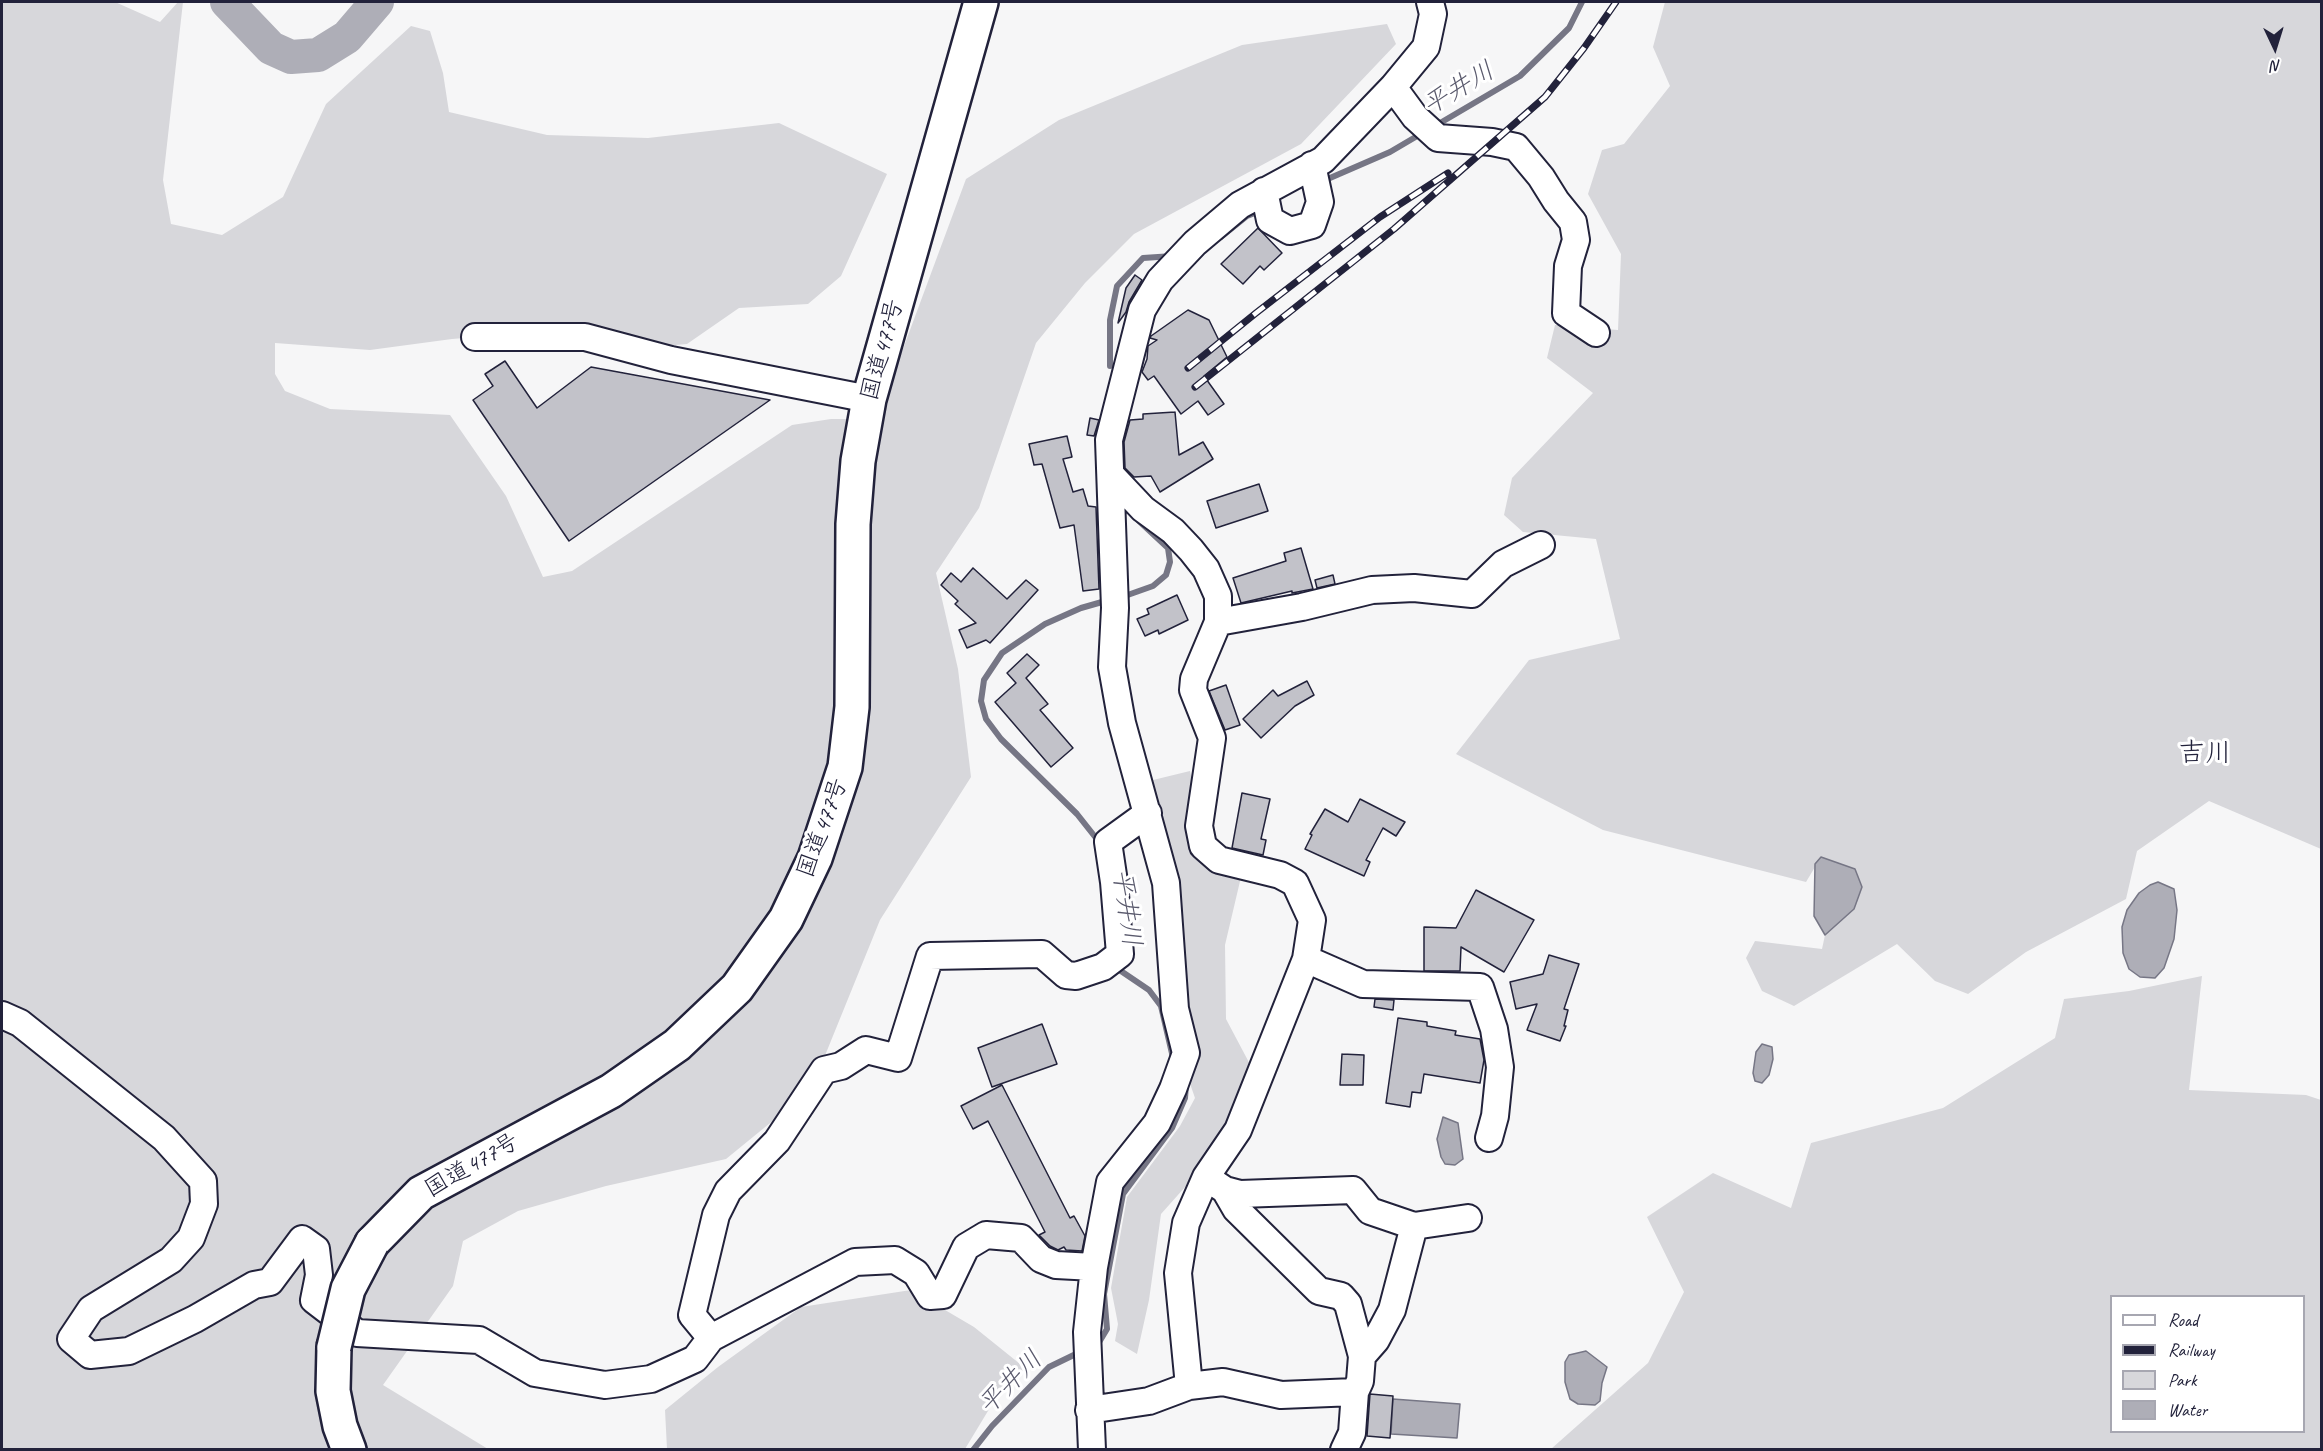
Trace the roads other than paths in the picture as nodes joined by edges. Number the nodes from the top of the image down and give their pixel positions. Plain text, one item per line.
1 (981, 2) edge
2 (1430, 2) edge
3 (1393, 87) junction
4 (1312, 165) junction
5 (1264, 191) junction
6 (1596, 333) dead end
7 (475, 337) dead end
8 (869, 399) junction
9 (1111, 475) junction
10 (1541, 545) dead end
11 (1218, 622) junction
12 (1148, 813) junction
13 (1306, 958) junction
14 (2, 1015) edge
15 (1489, 1138) dead end
16 (1216, 1184) junction
17 (1468, 1218) dead end
18 (1414, 1226) junction
19 (1094, 1267) junction
20 (711, 1338) junction
21 (1362, 1356) junction
22 (1189, 1386) junction
23 (1355, 1392) junction
24 (1089, 1410) junction
25 (349, 1449) edge
26 (1092, 1449) edge
27 (1344, 1449) edge

1 - 8 highway, 国道477号
2 - 3 street
3 - 4 street
3 - 6 street
4 - 5 street
4 - 5 street
5 - 9 street
7 - 8 street
8 - 25 highway, 国道477号, bridge
9 - 11 street
9 - 12 street
10 - 11 street
11 - 13 street
12 - 19 street
12 - 20 street
13 - 15 street
13 - 16 street
14 - 20 street
16 - 18 street
16 - 21 street
16 - 22 street
17 - 18 street
18 - 21 street
19 - 20 street
19 - 24 street
21 - 23 street
22 - 23 street
22 - 24 street
23 - 27 street
24 - 26 street

